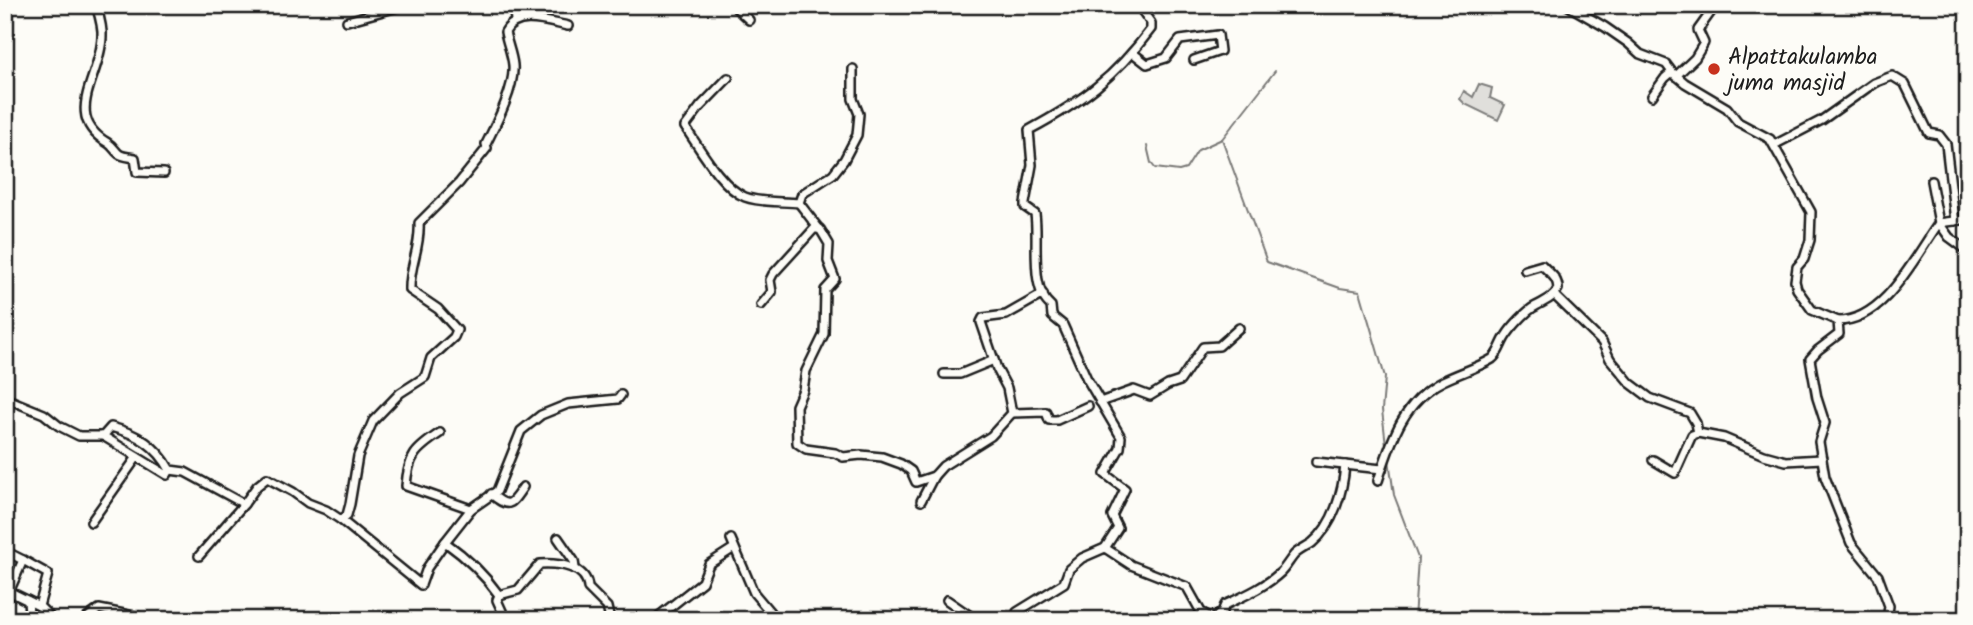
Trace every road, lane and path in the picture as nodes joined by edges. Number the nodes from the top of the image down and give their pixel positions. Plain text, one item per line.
1 (96, 5) edge
2 (405, 5) edge
3 (513, 5) edge
4 (733, 5) edge
5 (1138, 5) edge
6 (1567, 5) edge
7 (1716, 5) edge
8 (515, 20) junction
9 (749, 20) dead end
10 (347, 21) dead end
11 (568, 26) dead end
12 (1133, 53) junction
13 (1194, 60) dead end
14 (853, 69) dead end
15 (1674, 74) junction
16 (729, 78) dead end
17 (1652, 96) dead end
18 (1774, 145) junction
19 (163, 173) dead end
20 (1931, 181) dead end
21 (799, 203) junction
22 (1968, 219) edge
23 (1955, 221) junction
24 (1939, 223) junction
25 (820, 229) junction
26 (1968, 251) edge
27 (1525, 270) dead end
28 (1043, 293) junction
29 (1554, 295) junction
30 (761, 305) dead end
31 (1838, 321) junction
32 (1238, 328) dead end
33 (994, 360) junction
34 (944, 374) dead end
35 (621, 395) dead end
36 (5, 398) edge
37 (1100, 402) junction
38 (1088, 406) dead end
39 (1012, 413) junction
40 (440, 433) dead end
41 (1698, 433) junction
42 (103, 436) junction
43 (138, 457) junction
44 (1653, 460) dead end
45 (1822, 460) junction
46 (1316, 463) dead end
47 (1345, 465) junction
48 (1382, 469) junction
49 (170, 470) junction
50 (936, 474) junction
51 (1378, 481) dead end
52 (523, 487) dead end
53 (491, 494) junction
54 (921, 501) dead end
55 (244, 503) junction
56 (471, 509) junction
57 (341, 520) junction
58 (91, 522) dead end
59 (558, 538) dead end
60 (731, 539) dead end
61 (445, 542) junction
62 (734, 548) junction
63 (1105, 548) junction
64 (5, 551) edge
65 (199, 556) dead end
66 (23, 560) junction
67 (575, 568) junction
68 (7, 591) edge
69 (499, 596) junction
70 (947, 600) dead end
71 (28, 601) junction
72 (39, 606) junction
73 (770, 612) dead end
74 (26, 620) edge
75 (53, 620) edge
76 (84, 620) edge
77 (145, 620) edge
78 (506, 620) edge
79 (610, 620) edge
80 (654, 620) edge
81 (976, 620) edge
82 (1016, 620) edge
83 (1887, 620) edge

1 - 19 street
2 - 10 street
3 - 8 street
4 - 9 street
5 - 12 street
6 - 15 street
7 - 15 street
8 - 11 street
8 - 57 street
12 - 13 street
12 - 28 street
14 - 21 street
15 - 17 street
15 - 18 street
16 - 21 street
18 - 23 street
18 - 31 street
20 - 24 street
21 - 25 street
22 - 23 street
23 - 24 street
24 - 26 street
24 - 31 street
25 - 30 street
25 - 50 street
27 - 29 street
28 - 33 street
28 - 37 street
29 - 41 street
29 - 48 street
31 - 45 street
32 - 37 street
33 - 34 street
33 - 39 street
35 - 53 street
36 - 42 street
37 - 63 street
38 - 39 street
39 - 50 street
40 - 56 street
41 - 44 street
41 - 45 street
42 - 43 street
42 - 49 street
43 - 49 street
43 - 58 street
45 - 83 street
46 - 47 street
47 - 48 street
47 - 63 street
48 - 51 street
49 - 55 street
50 - 54 street
52 - 53 street
53 - 56 street
55 - 57 street
55 - 65 street
56 - 61 street
57 - 61 street
59 - 67 street
60 - 62 street
61 - 69 street
62 - 73 street
62 - 80 street
63 - 82 street
64 - 66 street
66 - 68 street
66 - 72 street
67 - 69 street
67 - 79 street
68 - 71 street
69 - 78 street
70 - 81 street
71 - 72 street
71 - 74 street
72 - 75 street
76 - 77 street

